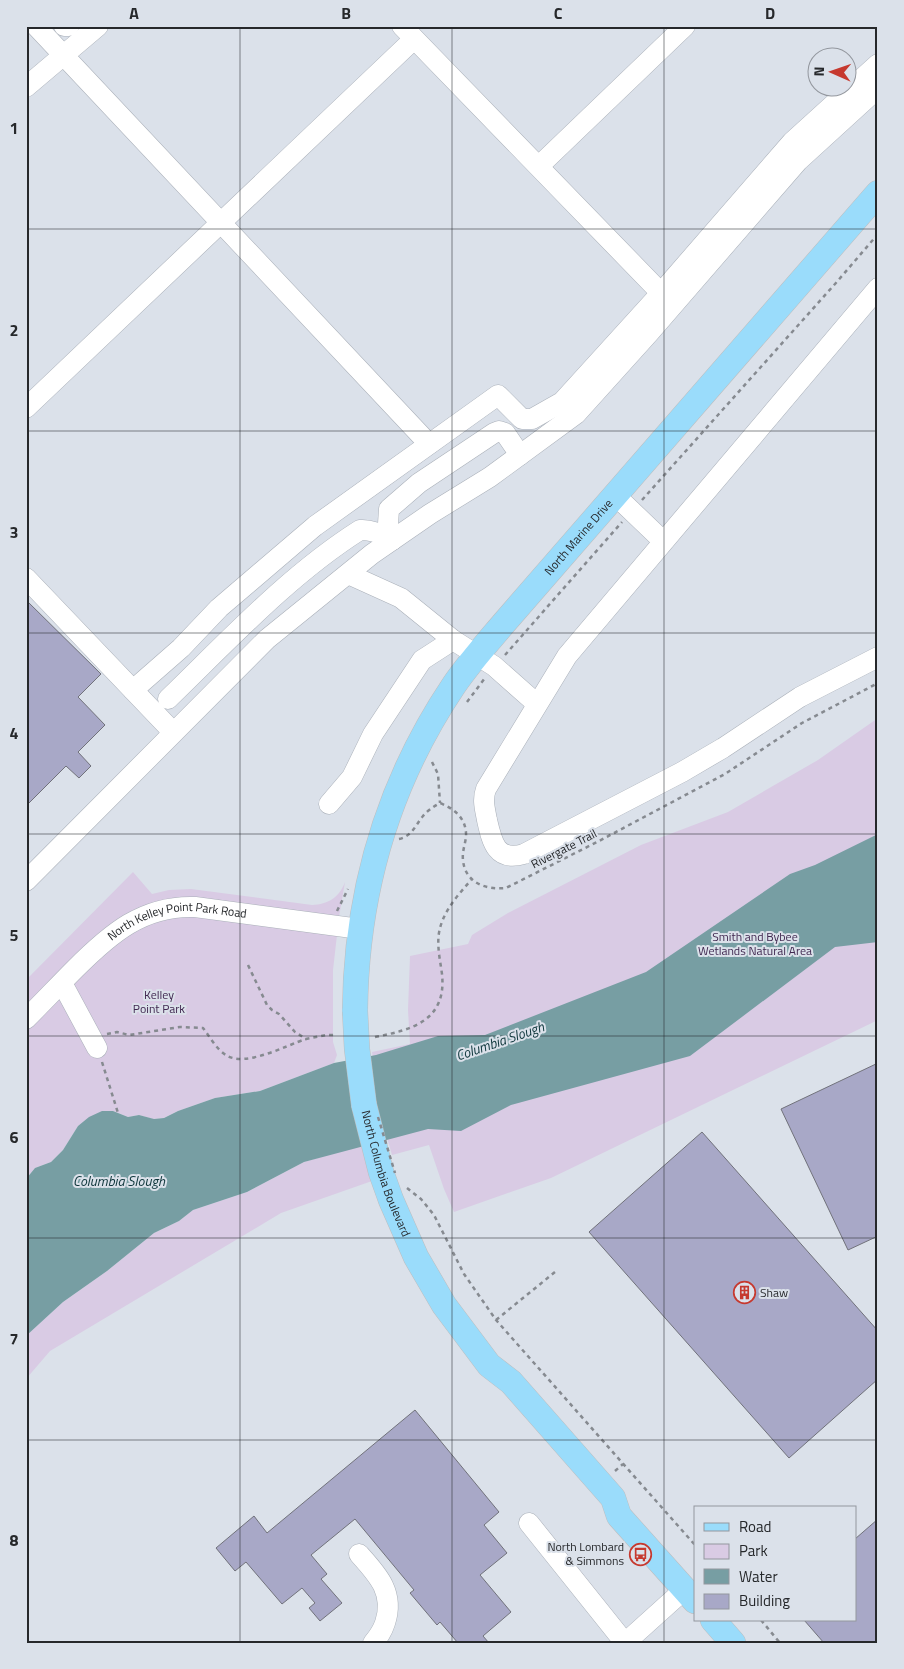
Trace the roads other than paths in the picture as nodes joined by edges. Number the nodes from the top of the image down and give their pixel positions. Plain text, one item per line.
1 (36, 26) edge
2 (64, 26) edge
3 (69, 26) edge
4 (98, 26) edge
5 (685, 26) edge
6 (408, 33) edge
7 (58, 50) junction
8 (878, 64) edge
9 (26, 68) edge
10 (26, 87) edge
11 (878, 88) edge
12 (539, 166) junction
13 (878, 193) edge
14 (220, 224) junction
15 (878, 288) edge
16 (660, 293) junction
17 (26, 408) edge
18 (429, 444) junction
19 (520, 455) junction
20 (616, 496) junction
21 (392, 540) junction
22 (663, 541) junction
23 (348, 574) junction
24 (26, 578) edge
25 (453, 640) junction
26 (477, 655) junction
27 (878, 657) edge
28 (134, 690) junction
29 (168, 699) dead end
30 (537, 704) junction
31 (173, 732) junction
32 (329, 804) dead end
33 (26, 881) edge
34 (360, 929) junction
35 (62, 983) junction
36 (26, 1019) edge
37 (95, 1043) road end
38 (529, 1523) dead end
39 (359, 1554) dead end
40 (690, 1595) edge
41 (715, 1622) edge
42 (381, 1640) edge
43 (625, 1643) edge
44 (733, 1643) edge

1 - 7 street
2 - 3 street
4 - 7 street
5 - 12 street
6 - 12 street
6 - 14 street
7 - 9 street
7 - 10 street
7 - 14 street
8 - 16 street
11 - 19 street
12 - 16 street
13 - 20 main road, North Marine Drive
14 - 17 street
14 - 18 street
15 - 22 street
16 - 18 street
18 - 28 street
19 - 21 street
19 - 21 street
20 - 22 street
20 - 26 main road, North Marine Drive
21 - 23 street
21 - 29 street
22 - 30 street
23 - 25 street
23 - 31 street
24 - 28 street
25 - 26 street
25 - 32 street
26 - 30 street
26 - 34 main road, North Marine Drive
27 - 30 street
28 - 31 street
31 - 33 street
34 - 35 street, North Kelley Point Park Road
34 - 40 main road, North Columbia Boulevard, bridge
35 - 36 street, North Kelley Point Park Road
35 - 37 street
38 - 43 street
39 - 42 street
40 - 43 street
41 - 44 main road

